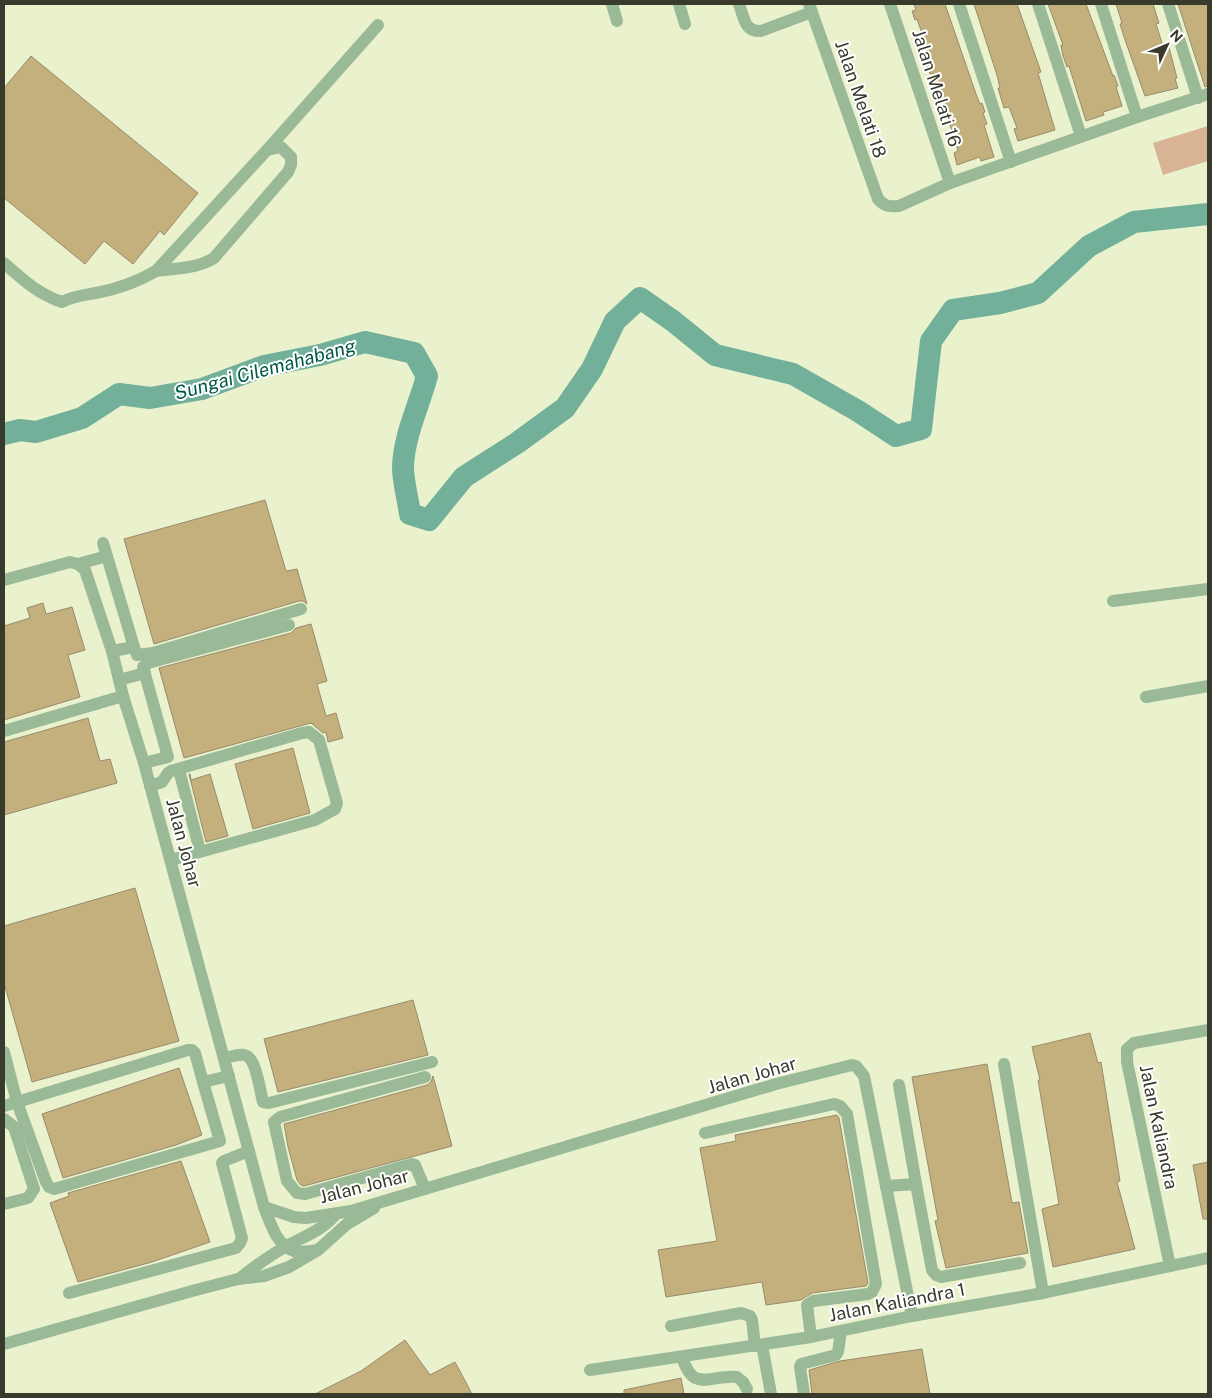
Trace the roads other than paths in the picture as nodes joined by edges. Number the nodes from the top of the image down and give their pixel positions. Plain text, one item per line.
1 (612, 4) edge
2 (679, 4) edge
3 (739, 4) edge
4 (890, 4) edge
5 (959, 4) edge
6 (1038, 4) edge
7 (1101, 4) edge
8 (1168, 4) edge
9 (811, 8) edge
10 (617, 21) dead end
11 (685, 24) dead end
12 (378, 25) dead end
13 (1203, 96) edge
14 (1137, 117) junction
15 (1081, 136) junction
16 (267, 150) junction
17 (1011, 162) junction
18 (950, 183) junction
19 (4, 263) edge
20 (156, 271) junction
21 (78, 564) junction
22 (4, 580) edge
23 (1208, 589) edge
24 (1114, 601) dead end
25 (302, 610) dead end
26 (289, 625) dead end
27 (134, 647) junction
28 (112, 651) junction
29 (145, 673) junction
30 (119, 680) junction
31 (1208, 686) edge
32 (123, 696) junction
33 (1146, 697) dead end
34 (4, 731) edge
35 (144, 763) junction
36 (179, 770) junction
37 (150, 786) junction
38 (200, 850) junction
39 (171, 860) junction
40 (1208, 1030) edge
41 (4, 1052) edge
42 (224, 1058) junction
43 (432, 1062) dead end
44 (1004, 1064) dead end
45 (229, 1076) junction
46 (425, 1077) dead end
47 (203, 1082) junction
48 (899, 1085) dead end
49 (17, 1102) junction
50 (4, 1106) edge
51 (4, 1119) edge
52 (705, 1133) dead end
53 (249, 1151) junction
54 (916, 1184) junction
55 (886, 1186) junction
56 (425, 1189) junction
57 (382, 1202) junction
58 (4, 1204) edge
59 (264, 1207) junction
60 (336, 1214) junction
61 (286, 1246) junction
62 (318, 1250) junction
63 (1208, 1258) edge
64 (1020, 1263) dead end
65 (1170, 1266) junction
66 (238, 1279) junction
67 (69, 1293) dead end
68 (1043, 1294) junction
69 (912, 1316) junction
70 (671, 1326) dead end
71 (841, 1331) junction
72 (812, 1337) junction
73 (4, 1344) edge
74 (758, 1345) junction
75 (682, 1357) junction
76 (590, 1370) dead end
77 (770, 1388) edge
78 (747, 1392) edge
79 (804, 1394) edge

1 - 10 street
2 - 11 street
3 - 9 street
4 - 18 street, Jalan Melati 16
5 - 17 street
6 - 15 street
7 - 14 street
8 - 13 street
9 - 18 street, Jalan Melati 18
12 - 16 street
13 - 14 street
14 - 15 street
15 - 17 street
16 - 20 street
16 - 20 street
17 - 18 street
19 - 20 street
21 - 22 street
21 - 27 street
21 - 28 street, Jalan Johar
23 - 24 street
25 - 27 street
26 - 29 street
27 - 28 street
28 - 30 street, Jalan Johar
29 - 30 street
29 - 35 street
30 - 32 street, Jalan Johar
31 - 33 street
32 - 34 street
32 - 35 street, Jalan Johar
35 - 37 street, Jalan Johar
36 - 37 street
36 - 38 street
36 - 38 street
37 - 39 street, Jalan Johar
38 - 39 street
39 - 42 street, Jalan Johar
40 - 65 street, Jalan Kaliandra
41 - 49 street
42 - 43 street
42 - 45 street, Jalan Johar
44 - 68 street
45 - 47 street
45 - 53 street, Jalan Johar
46 - 56 street
47 - 49 street
47 - 49 street
48 - 54 street
49 - 50 street
51 - 58 street
52 - 72 street
53 - 59 street, Jalan Johar
53 - 67 street
54 - 55 street
54 - 64 street
55 - 56 street, Jalan Johar
55 - 69 street, Jalan Johar
56 - 57 street, Jalan Johar
57 - 60 street, Jalan Johar
57 - 62 street
59 - 60 street, Jalan Johar
59 - 61 street
60 - 61 street
61 - 62 street
61 - 66 street
62 - 66 street
63 - 65 street, Jalan Kaliandra 1
65 - 68 street, Jalan Kaliandra 1
66 - 73 street
68 - 69 street, Jalan Kaliandra 1
69 - 71 street, Jalan Kaliandra 1
70 - 74 street
71 - 72 street, Jalan Kaliandra 1
71 - 79 street
72 - 74 street, Jalan Kaliandra 1
74 - 75 street, Jalan Kaliandra 1
74 - 77 street
75 - 76 street, Jalan Kaliandra 1
75 - 78 street
77 - 78 street

